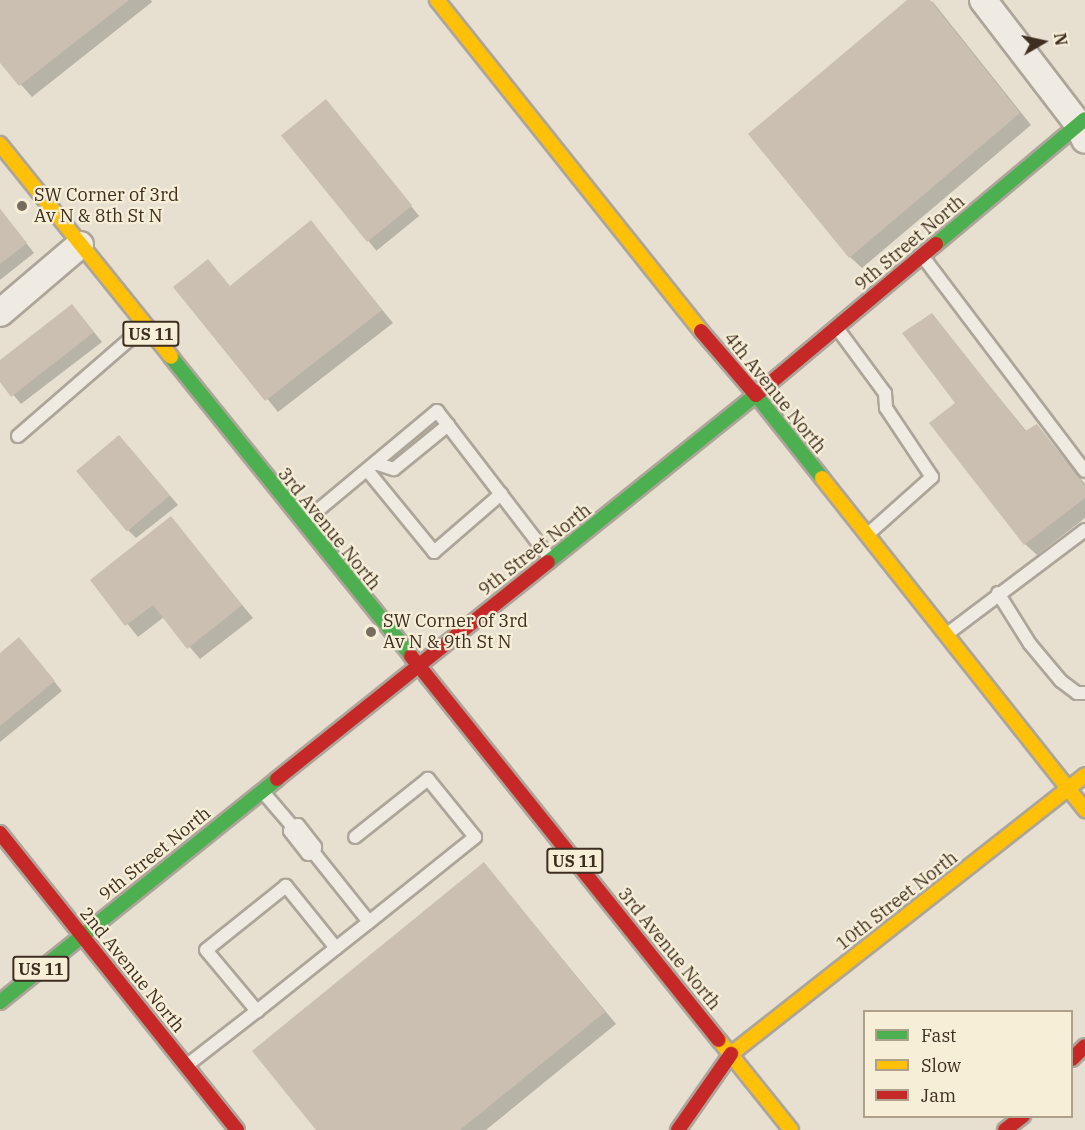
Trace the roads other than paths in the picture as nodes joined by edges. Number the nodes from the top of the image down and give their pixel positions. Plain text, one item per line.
1 (437, 0) edge
2 (983, 0) edge
3 (1083, 128) edge
4 (0, 144) edge
5 (80, 245) junction
6 (922, 256) junction
7 (0, 313) edge
8 (145, 326) junction
9 (837, 328) junction
10 (756, 395) junction
11 (448, 425) junction
12 (18, 436) dead end
13 (371, 466) junction
14 (1085, 471) edge
15 (501, 494) junction
16 (302, 524) junction
17 (1085, 530) edge
18 (864, 536) junction
19 (550, 559) junction
20 (998, 593) junction
21 (946, 636) junction
22 (418, 668) junction
23 (1085, 693) edge
24 (1085, 776) edge
25 (1069, 789) junction
26 (263, 791) junction
27 (1085, 810) edge
28 (0, 833) edge
29 (355, 837) dead end
30 (369, 922) junction
31 (82, 936) junction
32 (336, 948) junction
33 (0, 1002) edge
34 (256, 1011) junction
35 (1085, 1046) edge
36 (731, 1054) junction
37 (1073, 1057) edge
38 (186, 1066) junction
39 (1012, 1118) edge
40 (1020, 1118) edge
41 (237, 1130) edge
42 (678, 1130) edge
43 (791, 1130) edge
44 (1003, 1130) edge

1 - 10 main road, 4th Avenue North
2 - 3 street
3 - 6 main road, 9th Street North
4 - 5 main road, 3rd Avenue North / US 11
5 - 7 street
5 - 8 main road, 3rd Avenue North / US 11
6 - 9 main road, 9th Street North
6 - 14 lane
8 - 12 lane
8 - 16 main road, 3rd Avenue North / US 11
9 - 10 main road, 9th Street North
9 - 18 lane
10 - 18 main road, 4th Avenue North
10 - 19 main road, 9th Street North
11 - 13 lane
11 - 13 lane
11 - 15 lane
13 - 15 lane
13 - 16 lane
15 - 19 lane
16 - 22 main road, 3rd Avenue North / US 11
17 - 20 lane
18 - 21 main road, 4th Avenue North
19 - 22 main road, 9th Street North
20 - 21 lane
20 - 23 lane
21 - 25 main road, 4th Avenue North
22 - 26 main road, 9th Street North / US 11
22 - 36 main road, 3rd Avenue North / US 11
24 - 25 main road, 10th Street North
25 - 27 main road, 4th Avenue North
25 - 36 main road, 10th Street North
26 - 30 lane
26 - 31 main road, 9th Street North / US 11
28 - 31 main road, 2nd Avenue North
29 - 30 lane
30 - 32 lane
31 - 33 main road, 9th Street North / US 11
31 - 38 main road, 2nd Avenue North
32 - 34 lane
32 - 34 lane
34 - 38 lane
35 - 37 main road
36 - 42 main road, 10th Street North
36 - 43 main road, 3rd Avenue North / US 11
38 - 41 main road, 2nd Avenue North
39 - 44 main road
40 - 44 main road

